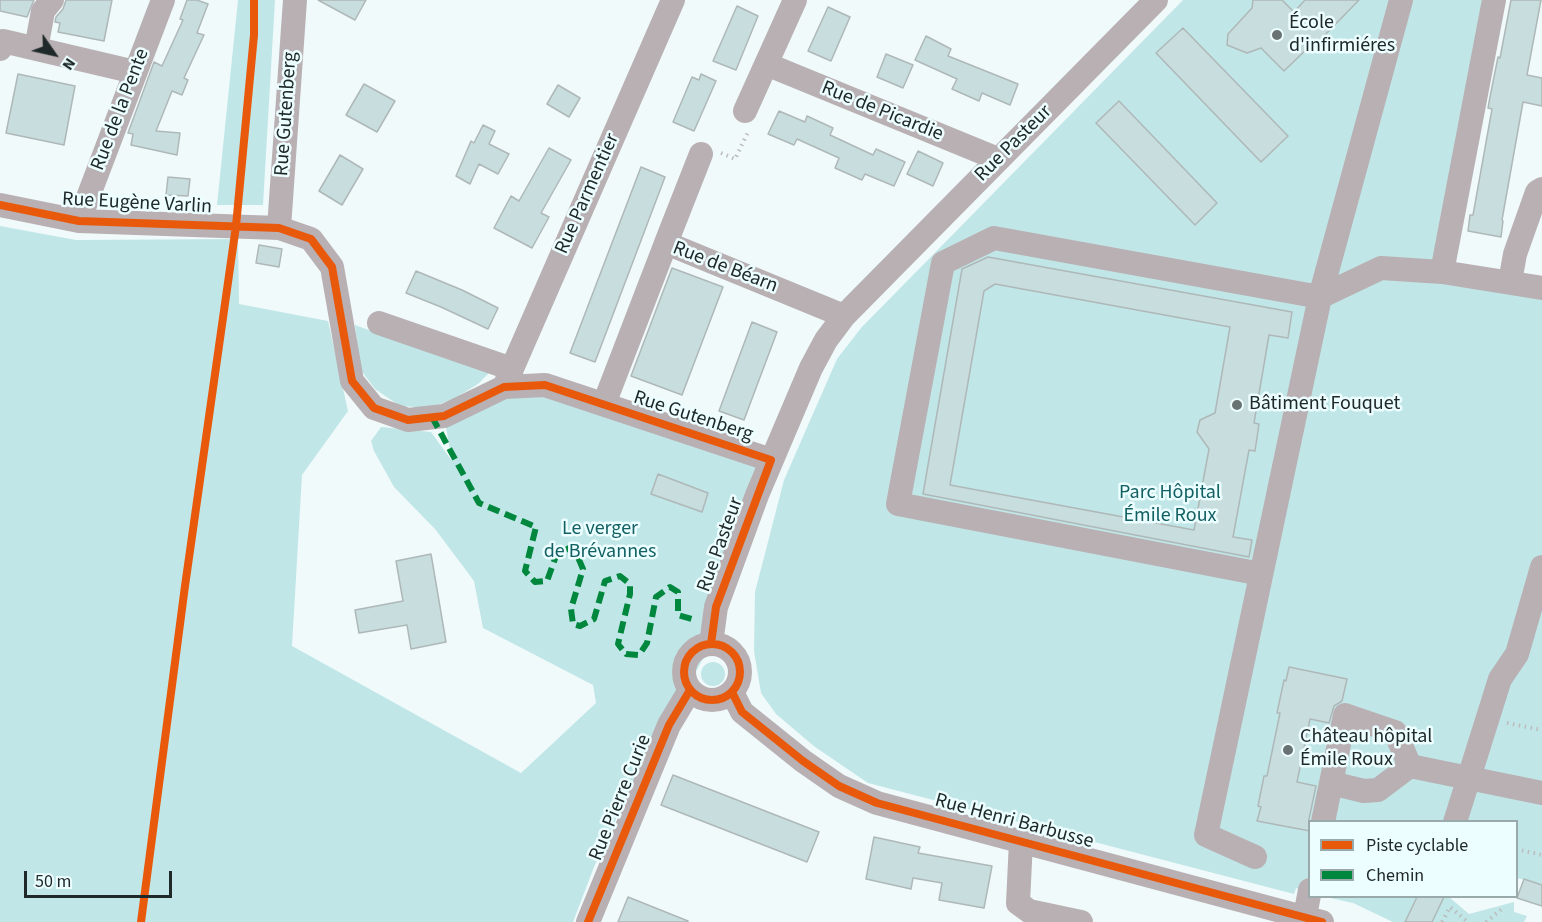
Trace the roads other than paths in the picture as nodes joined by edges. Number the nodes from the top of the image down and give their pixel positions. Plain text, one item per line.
1 (52, 0) edge
2 (162, 0) edge
3 (295, 0) edge
4 (673, 0) edge
5 (795, 0) edge
6 (1156, 0) edge
7 (1401, 0) edge
8 (1494, 0) edge
9 (1, 44) edge
10 (36, 49) junction
11 (766, 64) junction
12 (135, 72) junction
13 (745, 111) road end
14 (701, 154) road end
15 (998, 159) junction
16 (1542, 189) edge
17 (0, 205) edge
18 (79, 221) junction
19 (279, 228) junction
20 (666, 243) junction
21 (1442, 272) junction
22 (1510, 282) junction
23 (1542, 288) edge
24 (1320, 297) junction
25 (844, 316) junction
26 (379, 323) dead end
27 (508, 378) junction
28 (604, 405) junction
29 (771, 460) junction
30 (1542, 567) edge
31 (1261, 574) junction
32 (711, 644) junction
33 (690, 690) junction
34 (732, 692) junction
35 (1410, 766) junction
36 (1469, 778) junction
37 (1331, 783) junction
38 (1542, 793) edge
39 (1323, 820) edge
40 (1456, 820) edge
41 (1021, 841) junction
42 (1255, 857) dead end
43 (1311, 898) edge
44 (1259, 914) edge
45 (1314, 919) edge
46 (588, 922) edge
47 (1081, 922) edge

1 - 10 street
2 - 12 street, Rue de la Pente
3 - 19 street, Rue Gutenberg
4 - 27 street, Rue Parmentier
5 - 11 street
6 - 15 street, Rue Pasteur
7 - 24 street
8 - 21 street
9 - 10 street
10 - 12 street
11 - 13 street
11 - 15 street, Rue de Picardie
12 - 18 street, Rue de la Pente
14 - 20 street
15 - 25 street, Rue Pasteur
16 - 22 street
17 - 18 street, Rue Eugène Varlin
18 - 19 street, Rue Eugène Varlin
19 - 27 street, Rue Eugène Varlin
20 - 25 street, Rue de Béarn
20 - 28 street, Rue de Béarn
21 - 22 street
21 - 24 street
22 - 23 street
24 - 31 street
24 - 31 street
25 - 29 street, Rue Pasteur
26 - 27 street
27 - 28 street, Rue Eugène Varlin
28 - 29 street, Rue Gutenberg
29 - 32 street, Rue Pasteur
30 - 36 street
31 - 42 street
32 - 33 street
32 - 34 street
33 - 34 street
33 - 46 street, Rue Pierre Curie
34 - 41 street, Rue Henri Barbusse
35 - 36 street
35 - 37 street
35 - 37 street
36 - 38 street
36 - 40 street
37 - 39 street
41 - 44 street, Rue Henri Barbusse
41 - 47 street
43 - 45 street
44 - 45 street, Rue Henri Barbusse

